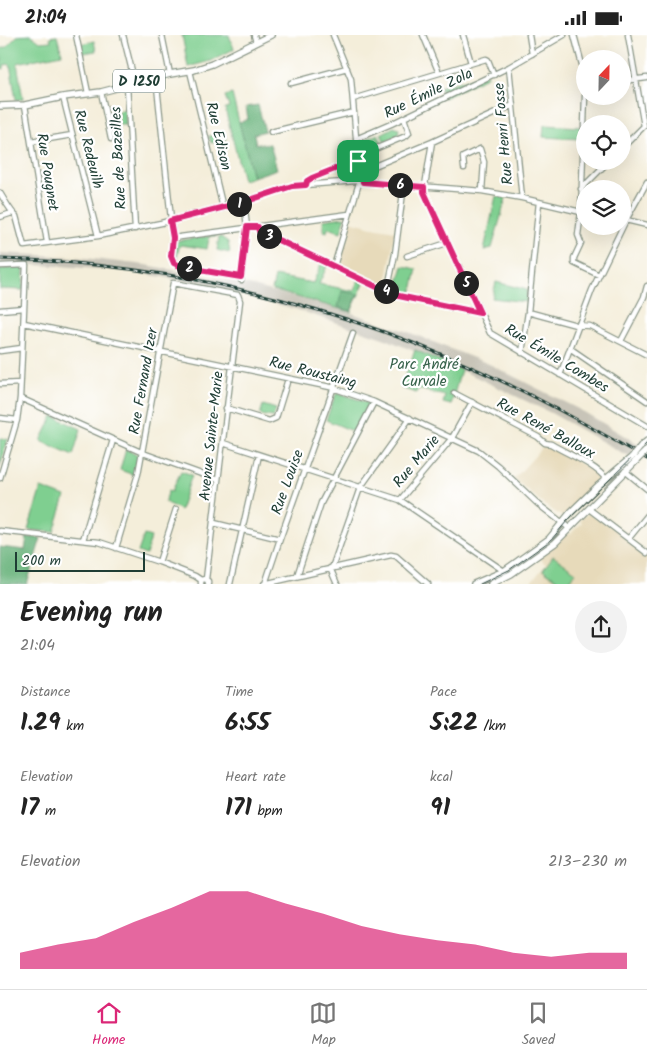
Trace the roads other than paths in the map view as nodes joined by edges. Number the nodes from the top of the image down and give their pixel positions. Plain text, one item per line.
1 (76, 35) edge
2 (122, 35) edge
3 (162, 35) edge
4 (271, 35) edge
5 (333, 35) edge
6 (423, 35) edge
7 (463, 35) edge
8 (529, 35) edge
9 (564, 35) edge
10 (574, 35) edge
11 (628, 35) edge
12 (255, 38) edge
13 (578, 50) edge
14 (532, 53) junction
15 (471, 63) junction
16 (509, 67) junction
17 (347, 68) junction
18 (190, 71) junction
19 (439, 73) junction
20 (170, 74) junction
21 (494, 75) junction
22 (156, 77) junction
23 (647, 78) edge
24 (636, 79) junction
25 (631, 80) edge
26 (134, 83) junction
27 (291, 83) dead end
28 (127, 85) junction
29 (101, 92) junction
30 (88, 93) junction
31 (63, 97) junction
32 (353, 99) junction
33 (25, 105) junction
34 (513, 105) junction
35 (585, 105) edge
36 (0, 106) edge
37 (354, 112) junction
38 (404, 118) junction
39 (271, 132) dead end
40 (72, 135) junction
41 (111, 139) dead end
42 (356, 139) junction
43 (631, 139) edge
44 (31, 142) junction
45 (432, 143) junction
46 (358, 159) junction
47 (464, 168) dead end
48 (600, 170) edge
49 (360, 172) junction
50 (581, 180) edge
51 (590, 180) edge
52 (361, 181) junction
53 (647, 182) edge
54 (306, 185) junction
55 (404, 185) junction
56 (424, 187) junction
57 (482, 191) junction
58 (0, 193) edge
59 (522, 198) junction
60 (244, 202) junction
61 (540, 202) junction
62 (223, 208) junction
63 (631, 208) edge
64 (576, 210) edge
65 (12, 213) junction
66 (349, 214) junction
67 (0, 217) edge
68 (170, 221) junction
69 (631, 221) edge
70 (647, 225) edge
71 (247, 227) junction
72 (258, 227) junction
73 (135, 229) junction
74 (578, 235) edge
75 (617, 235) edge
76 (98, 236) junction
77 (173, 238) junction
78 (47, 242) junction
79 (447, 243) junction
80 (407, 256) dead end
81 (0, 266) edge
82 (334, 266) junction
83 (600, 275) junction
84 (647, 286) edge
85 (387, 292) junction
86 (238, 295) joint
87 (24, 308) junction
88 (0, 309) edge
89 (528, 312) junction
90 (480, 313) junction
91 (24, 323) junction
92 (580, 326) junction
93 (353, 333) dead end
94 (621, 341) junction
95 (22, 348) junction
96 (571, 349) junction
97 (0, 351) edge
98 (161, 351) junction
99 (522, 353) junction
100 (647, 355) edge
101 (231, 366) junction
102 (560, 375) junction
103 (288, 379) junction
104 (20, 383) junction
105 (0, 384) edge
106 (334, 389) junction
107 (454, 393) dead end
108 (20, 398) junction
109 (647, 401) edge
110 (374, 402) junction
111 (472, 402) junction
112 (226, 408) junction
113 (0, 418) edge
114 (410, 418) junction
115 (17, 420) junction
116 (647, 426) edge
117 (452, 438) junction
118 (113, 440) junction
119 (647, 441) edge
120 (223, 443) junction
121 (645, 449) edge
122 (143, 453) junction
123 (259, 455) junction
124 (623, 469) junction
125 (306, 470) junction
126 (0, 478) edge
127 (333, 479) junction
128 (606, 479) junction
129 (218, 480) junction
130 (360, 488) junction
131 (647, 489) edge
132 (400, 500) junction
133 (176, 509) dead end
134 (589, 509) junction
135 (647, 516) edge
136 (214, 523) junction
137 (563, 523) junction
138 (568, 528) junction
139 (242, 529) junction
140 (0, 531) edge
141 (629, 538) junction
142 (280, 539) junction
143 (83, 540) junction
144 (116, 548) junction
145 (647, 553) edge
146 (159, 562) junction
147 (331, 568) junction
148 (504, 571) junction
149 (297, 576) junction
150 (206, 582) edge
151 (230, 584) edge
152 (265, 584) edge
153 (337, 584) edge
154 (428, 584) edge
155 (474, 584) edge
156 (491, 584) edge

1 - 30 street
2 - 26 street
3 - 20 street
4 - 12 main road, D 1250
5 - 17 street
6 - 19 street
7 - 15 street
8 - 14 street
9 - 14 street, Rue Émile Zola
10 - 13 street
11 - 24 street
12 - 18 main road, D 1250
14 - 16 street, Rue Émile Zola
15 - 19 street
15 - 21 street
16 - 21 street, Rue Émile Zola
16 - 34 street, Rue Henri Fosse
17 - 27 street
17 - 32 street
18 - 20 main road, D 1250
18 - 62 street, Rue Edison
19 - 32 street
20 - 22 main road, D 1250
21 - 38 street, Rue Émile Zola
22 - 26 main road, D 1250
22 - 68 street
23 - 24 street
24 - 25 street
24 - 43 street
26 - 28 main road, D 1250
28 - 29 main road, D 1250
28 - 73 street, Rue de Bazeilles
29 - 30 main road, D 1250
29 - 41 street
30 - 31 main road, D 1250
31 - 33 main road, D 1250
31 - 40 street, Rue Redeuilh
32 - 37 street
33 - 36 main road, D 1250
33 - 44 street, Rue Pougnet
34 - 45 street
34 - 59 street, Rue Henri Fosse
35 - 50 street
37 - 39 street
37 - 42 street
38 - 42 street, Rue Émile Zola
38 - 46 street
40 - 44 street
40 - 76 street, Rue Redeuilh
42 - 46 street
44 - 78 street, Rue Pougnet
45 - 49 street
45 - 56 street
46 - 49 street
46 - 54 street
47 - 57 street
48 - 51 street
49 - 52 street
52 - 54 street
52 - 55 street
52 - 66 street
53 - 63 street
54 - 60 street
55 - 56 street
55 - 85 street
56 - 57 street
56 - 79 street, Rue Émile Combes
57 - 59 street
58 - 65 street
59 - 61 street
60 - 62 street
60 - 71 street
61 - 64 street
61 - 89 street
62 - 68 street
65 - 67 street
65 - 78 street
66 - 72 street
66 - 82 street
68 - 73 street
68 - 77 street
69 - 70 street
71 - 72 street
71 - 77 street
71 - 77 street
72 - 82 street
73 - 76 street
74 - 83 street
75 - 83 street
76 - 78 street
79 - 80 street
79 - 90 street, Rue Émile Combes
81 - 87 street
82 - 85 street
83 - 92 street
84 - 94 street
85 - 90 street
86 - 98 street, Rue Fernand Izer
86 - 101 street, Avenue Sainte-Marie
87 - 88 street
87 - 91 street
89 - 92 street
89 - 99 street
90 - 99 street, Rue Émile Combes
91 - 95 street
91 - 98 street, Rue Roustaing
92 - 94 street
92 - 96 street
93 - 106 street, Rue Louise
94 - 100 street
95 - 97 street
95 - 104 street
96 - 102 street
96 - 109 street
98 - 101 street, Rue Roustaing
98 - 122 street, Rue Fernand Izer
99 - 102 street, Rue Émile Combes
101 - 103 street, Rue Roustaing
101 - 112 street, Avenue Sainte-Marie
102 - 116 street, Rue Émile Combes
103 - 106 street, Rue Roustaing
103 - 112 street
104 - 105 street
104 - 108 street
106 - 110 street, Rue Roustaing
106 - 125 street, Rue Louise
107 - 111 street, Rue René Balloux
108 - 115 street
108 - 118 street
110 - 114 street, Rue Roustaing
110 - 127 street
111 - 117 street
111 - 128 street, Rue René Balloux
112 - 120 street, Avenue Sainte-Marie
113 - 115 street
114 - 117 street, Rue Roustaing
114 - 130 street
115 - 126 street
117 - 132 street, Rue Marie
117 - 137 street, Rue Roustaing
118 - 122 street
118 - 143 street
119 - 121 main road
120 - 123 street
120 - 129 street, Avenue Sainte-Marie
121 - 124 main road, bridge
122 - 129 street
122 - 144 street, Rue Fernand Izer
123 - 125 street
123 - 139 street
124 - 128 main road
124 - 131 street
124 - 134 main road
125 - 127 street
125 - 142 street, Rue Louise
127 - 130 street
127 - 149 street
128 - 137 main road
129 - 136 street, Avenue Sainte-Marie
130 - 132 street
130 - 147 street
132 - 148 street
133 - 146 street
134 - 138 main road
134 - 141 street
135 - 141 street
136 - 139 street
136 - 150 street, Avenue Sainte-Marie
137 - 138 street, Rue Roustaing
137 - 148 main road
138 - 156 main road
139 - 142 street
139 - 151 street
140 - 143 street
141 - 145 street
142 - 152 street, Rue Louise
143 - 144 street
144 - 146 street
146 - 150 street
147 - 149 street
147 - 153 street
147 - 154 street
148 - 155 main road
149 - 152 street

